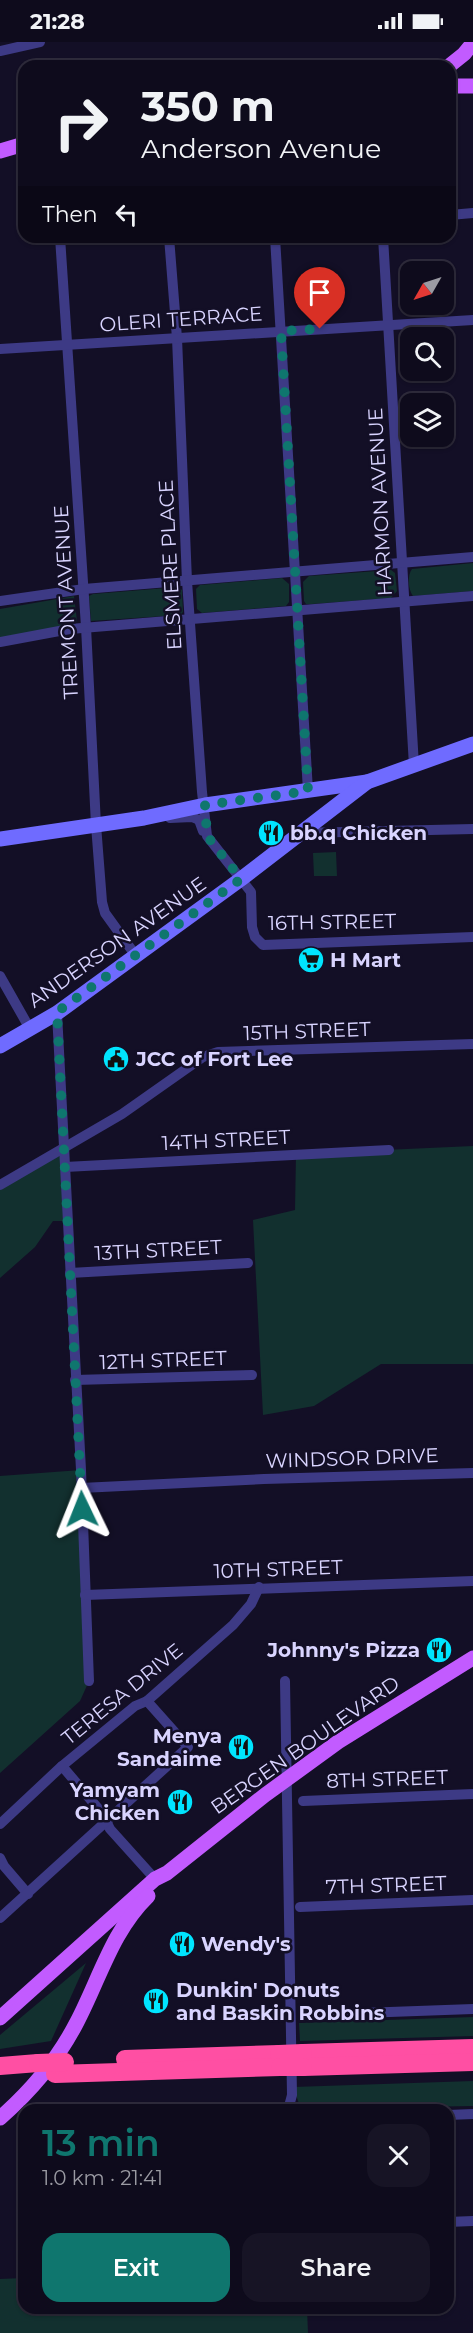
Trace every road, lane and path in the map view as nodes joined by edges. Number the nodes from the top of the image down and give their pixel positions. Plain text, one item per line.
1 (40, 42) edge
2 (473, 44) edge
3 (0, 51) edge
4 (456, 60) edge
5 (456, 86) edge
6 (473, 87) edge
7 (18, 146) edge
8 (0, 151) edge
9 (473, 213) edge
10 (456, 214) edge
11 (60, 243) edge
12 (169, 243) edge
13 (275, 243) edge
14 (383, 243) edge
15 (473, 320) edge
16 (389, 324) junction
17 (281, 331) junction
18 (177, 338) junction
19 (68, 345) junction
20 (0, 349) edge
21 (473, 557) edge
22 (403, 563) junction
23 (295, 572) junction
24 (187, 581) junction
25 (84, 590) junction
26 (473, 596) edge
27 (0, 601) edge
28 (404, 601) junction
29 (297, 610) junction
30 (190, 617) junction
31 (87, 627) junction
32 (0, 642) edge
33 (473, 744) edge
34 (414, 766) junction
35 (367, 782) junction
36 (308, 791) junction
37 (205, 805) junction
38 (144, 818) junction
39 (96, 825) junction
40 (473, 829) edge
41 (302, 833) junction
42 (207, 836) junction
43 (0, 839) edge
44 (241, 879) junction
45 (473, 937) edge
46 (136, 956) junction
47 (0, 976) edge
48 (57, 1012) junction
49 (30, 1029) junction
50 (473, 1044) edge
51 (0, 1046) edge
52 (64, 1149) junction
53 (389, 1150) dead end
54 (64, 1167) junction
55 (0, 1185) edge
56 (248, 1263) dead end
57 (70, 1273) junction
58 (252, 1375) dead end
59 (75, 1380) junction
60 (473, 1473) edge
61 (81, 1488) junction
62 (473, 1581) edge
63 (259, 1587) junction
64 (85, 1595) junction
65 (473, 1658) edge
66 (89, 1681) dead end
67 (285, 1681) dead end
68 (147, 1701) junction
69 (62, 1767) junction
70 (285, 1780) junction
71 (473, 1794) edge
72 (303, 1801) dead end
73 (107, 1823) junction
74 (0, 1824) edge
75 (0, 1858) edge
76 (161, 1876) junction
77 (28, 1894) junction
78 (473, 1900) edge
79 (300, 1907) dead end
80 (0, 1918) edge
81 (473, 2009) edge
82 (306, 2015) dead end
83 (0, 2018) edge
84 (473, 2048) edge
85 (303, 2060) junction
86 (473, 2062) edge
87 (0, 2066) edge
88 (34, 2068) junction
89 (0, 2077) edge
90 (290, 2104) edge
91 (473, 2114) edge
92 (454, 2115) edge
93 (0, 2118) edge
94 (473, 2221) edge
95 (454, 2222) edge

1 - 3 street
2 - 4 main road
5 - 6 main road
7 - 8 main road
9 - 10 street
11 - 19 street, TREMONT AVENUE
12 - 18 street, ELSMERE PLACE
13 - 17 street
14 - 16 street, HARMON AVENUE
15 - 16 street, OLERI TERRACE
16 - 17 street, OLERI TERRACE
16 - 22 street, HARMON AVENUE
17 - 18 street, OLERI TERRACE
17 - 23 street
18 - 19 street, OLERI TERRACE
18 - 24 street, ELSMERE PLACE
19 - 20 street, OLERI TERRACE
19 - 25 street, TREMONT AVENUE
21 - 22 street
22 - 23 street
22 - 28 street, HARMON AVENUE
23 - 24 street
23 - 29 street
24 - 25 street
24 - 30 street, ELSMERE PLACE
25 - 27 street
25 - 31 street, TREMONT AVENUE
26 - 28 street
28 - 29 street
28 - 34 street, HARMON AVENUE
29 - 30 street
29 - 36 street
30 - 31 street
30 - 37 street, ELSMERE PLACE
31 - 32 street
31 - 39 street, TREMONT AVENUE
33 - 34 main road, ANDERSON AVENUE
34 - 35 main road, ANDERSON AVENUE
35 - 36 main road
35 - 41 main road, ANDERSON AVENUE
36 - 37 main road
37 - 38 main road
37 - 42 street, ELSMERE PLACE
38 - 39 main road
38 - 42 street
39 - 43 main road
39 - 46 street, TREMONT AVENUE
40 - 41 street
41 - 44 main road, ANDERSON AVENUE
42 - 44 street
44 - 45 street, 16TH STREET
44 - 46 main road, ANDERSON AVENUE
46 - 48 main road, ANDERSON AVENUE
47 - 49 street
48 - 49 main road, ANDERSON AVENUE
48 - 52 street
49 - 51 main road, ANDERSON AVENUE
50 - 52 street, 15TH STREET
52 - 54 street
52 - 55 street, 15TH STREET
53 - 54 street, 14TH STREET
54 - 57 street
56 - 57 street, 13TH STREET
57 - 59 street
58 - 59 street, 12TH STREET
59 - 61 street
60 - 61 street, WINDSOR DRIVE
61 - 64 street
62 - 63 street, 10TH STREET
63 - 64 street, 10TH STREET
63 - 68 street, TERESA DRIVE
64 - 66 street
65 - 70 main road, BERGEN BOULEVARD
67 - 70 street
68 - 69 street, TERESA DRIVE
68 - 73 street
69 - 73 street
69 - 74 street, TERESA DRIVE
70 - 76 main road, BERGEN BOULEVARD
70 - 90 street
71 - 72 street, 8TH STREET
73 - 76 street
73 - 77 street
75 - 77 street
76 - 83 main road, BERGEN BOULEVARD
76 - 93 main road, BERGEN BOULEVARD
77 - 80 street
78 - 79 street, 7TH STREET
81 - 82 street
84 - 85 highway
85 - 86 highway
85 - 88 highway, bridge
87 - 88 highway
88 - 89 highway
91 - 92 street
94 - 95 street

